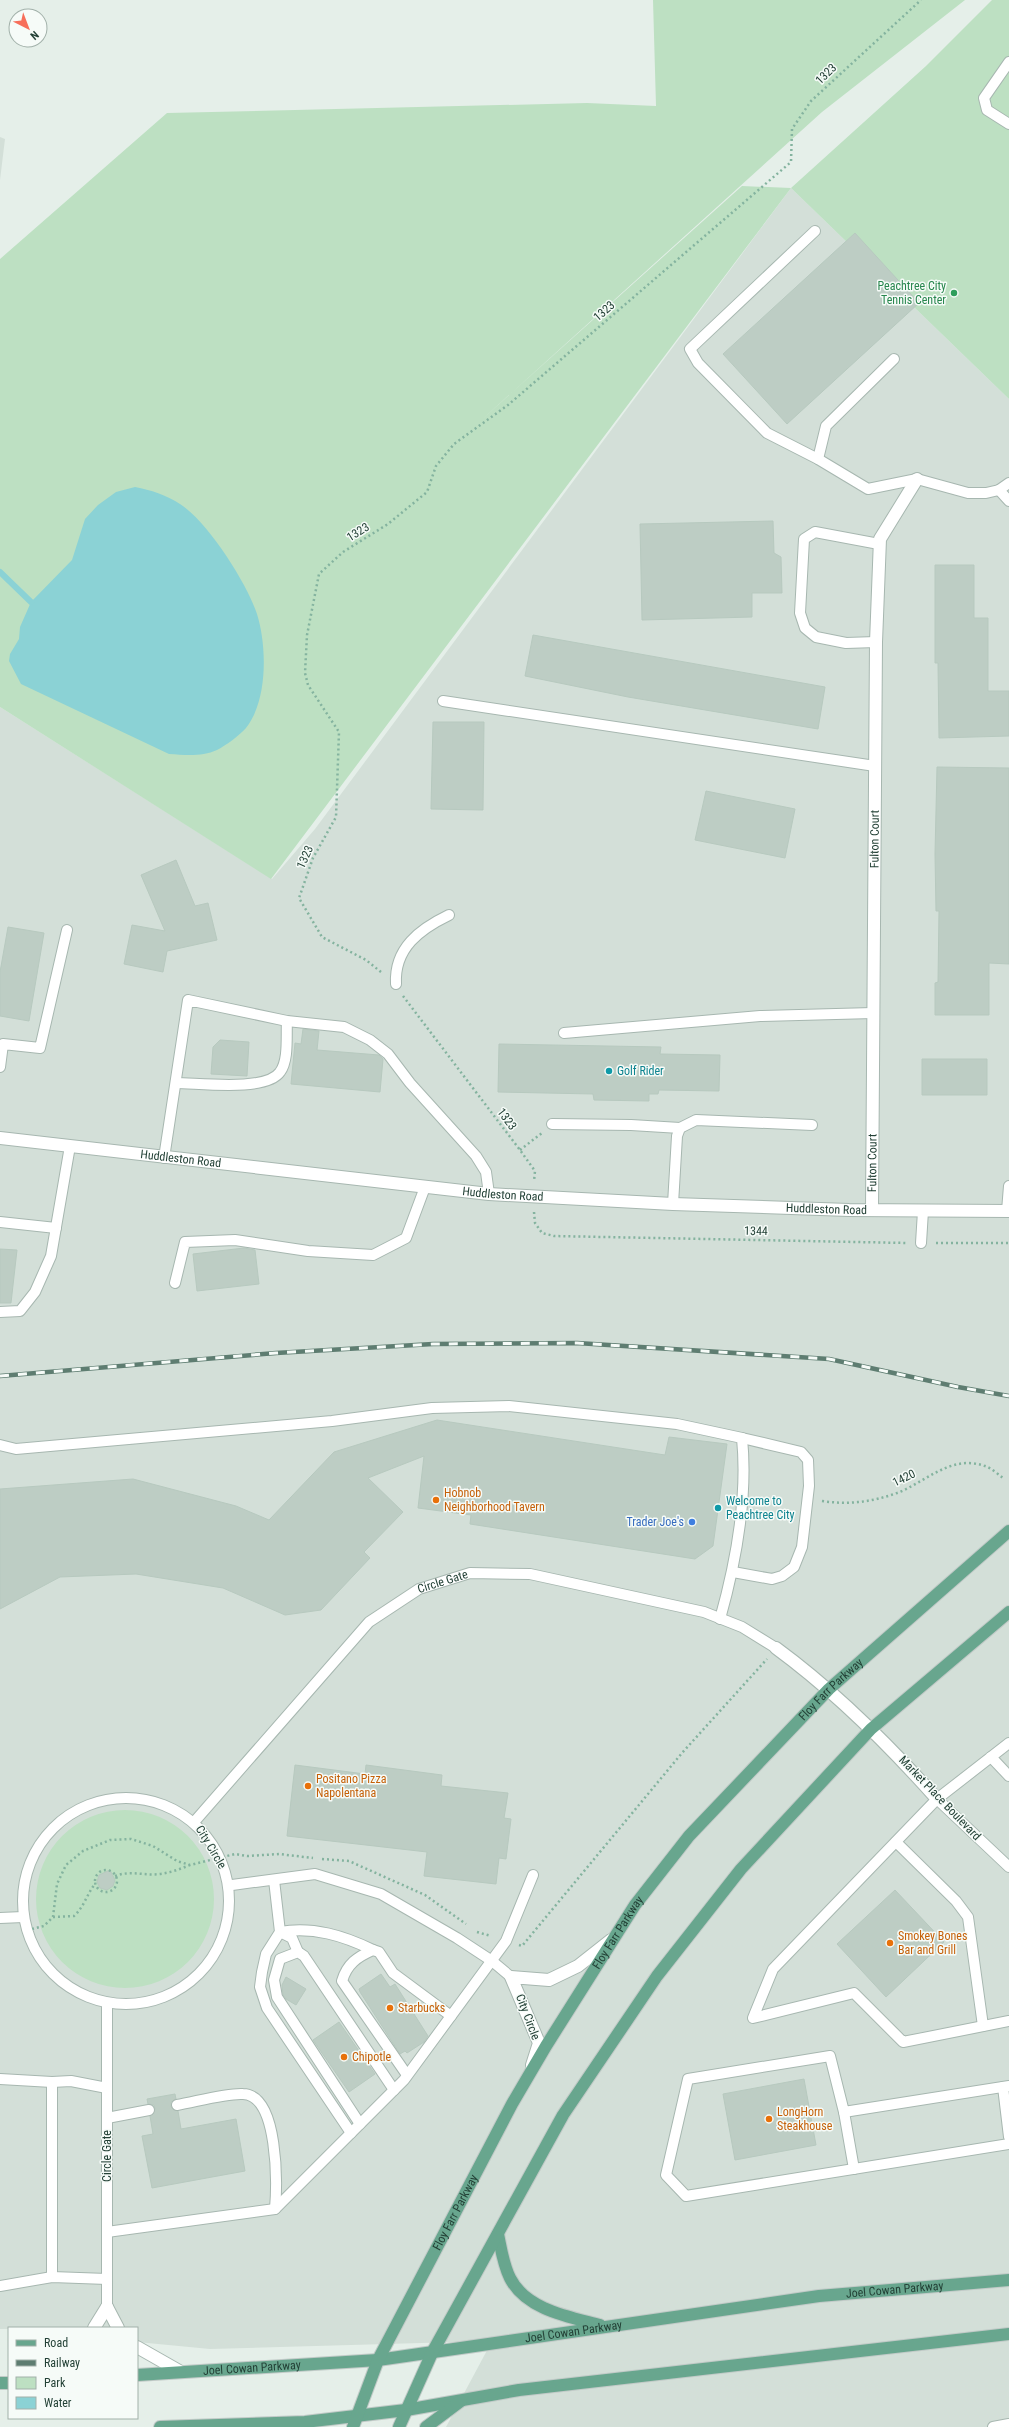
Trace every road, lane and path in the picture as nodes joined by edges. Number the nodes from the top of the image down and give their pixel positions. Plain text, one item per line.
1 (920, 0) edge
2 (1009, 62) edge
3 (1009, 124) edge
4 (815, 231) dead end
5 (894, 359) dead end
6 (818, 459) junction
7 (917, 479) junction
8 (1009, 483) edge
9 (999, 490) junction
10 (1009, 501) edge
11 (879, 544) junction
12 (876, 642) junction
13 (443, 701) dead end
14 (876, 766) junction
15 (449, 915) dead end
16 (67, 930) dead end
17 (396, 984) junction
18 (873, 1013) junction
19 (287, 1021) junction
20 (564, 1033) dead end
21 (0, 1067) edge
22 (176, 1083) junction
23 (552, 1124) joint
24 (812, 1125) dead end
25 (680, 1128) junction
26 (0, 1138) edge
27 (70, 1146) junction
28 (520, 1150) junction
29 (164, 1158) junction
30 (1009, 1186) edge
31 (425, 1187) junction
32 (489, 1194) junction
33 (534, 1196) junction
34 (673, 1204) junction
35 (872, 1210) junction
36 (922, 1211) junction
37 (1008, 1211) edge
38 (0, 1222) edge
39 (56, 1228) junction
40 (921, 1243) junction
41 (1009, 1243) edge
42 (175, 1283) dead end
43 (0, 1312) edge
44 (742, 1438) junction
45 (0, 1445) edge
46 (1003, 1478) dead end
47 (807, 1500) junction
48 (1009, 1531) edge
49 (733, 1572) junction
50 (1009, 1612) edge
51 (720, 1619) junction
52 (776, 1648) junction
53 (829, 1688) junction
54 (870, 1729) junction
55 (1009, 1743) edge
56 (991, 1757) junction
57 (1009, 1776) edge
58 (937, 1799) junction
59 (195, 1821) junction
60 (896, 1842) junction
61 (219, 1859) junction
62 (190, 1865) junction
63 (1009, 1867) edge
64 (533, 1875) dead end
65 (115, 1876) junction
66 (274, 1880) junction
67 (95, 1884) junction
68 (232, 1885) junction
69 (23, 1917) junction
70 (53, 1917) junction
71 (0, 1918) edge
72 (26, 1931) junction
73 (280, 1932) junction
74 (611, 1940) junction
75 (506, 1941) junction
76 (373, 1950) junction
77 (298, 1952) junction
78 (492, 1961) junction
79 (512, 1978) junction
80 (107, 2006) junction
81 (451, 2016) junction
82 (1009, 2021) edge
83 (983, 2026) junction
84 (407, 2075) junction
85 (0, 2079) edge
86 (527, 2079) junction
87 (52, 2082) junction
88 (1006, 2086) edge
89 (107, 2088) junction
90 (394, 2090) junction
91 (177, 2105) dead end
92 (149, 2110) dead end
93 (844, 2112) junction
94 (107, 2118) junction
95 (360, 2124) junction
96 (351, 2133) junction
97 (1009, 2137) edge
98 (1009, 2144) edge
99 (854, 2169) junction
100 (275, 2209) junction
101 (107, 2232) junction
102 (498, 2234) junction
103 (52, 2277) junction
104 (107, 2279) junction
105 (1009, 2280) edge
106 (0, 2286) edge
107 (107, 2307) junction
108 (95, 2327) edge
109 (117, 2327) edge
110 (605, 2327) junction
111 (1009, 2334) edge
112 (138, 2348) edge
113 (432, 2353) junction
114 (378, 2360) junction
115 (182, 2372) junction
116 (138, 2375) edge
117 (466, 2398) junction
118 (406, 2410) junction
119 (355, 2421) edge
120 (1009, 2424) edge
121 (276, 2425) edge
122 (160, 2427) edge
123 (399, 2427) edge
124 (426, 2427) edge
125 (994, 2427) edge

1 - 17 path, 1323
2 - 3 lane
4 - 6 lane
5 - 6 lane
6 - 7 lane
7 - 9 lane
7 - 11 street, Fulton Court
8 - 9 lane
9 - 10 lane
11 - 12 street, Fulton Court
11 - 12 lane
12 - 14 street, Fulton Court
13 - 14 lane
14 - 18 street, Fulton Court
15 - 17 lane
16 - 21 lane
17 - 28 path, 1323
18 - 20 lane
18 - 35 street, Fulton Court
19 - 22 lane
19 - 22 lane
19 - 32 lane
22 - 29 lane
23 - 25 lane
23 - 28 path
24 - 25 lane
25 - 34 lane
26 - 27 street, Huddleston Road
27 - 29 street, Huddleston Road
27 - 39 lane
28 - 33 path, 1323
29 - 31 street, Huddleston Road
30 - 37 lane
31 - 32 street, Huddleston Road
31 - 42 lane
32 - 33 street, Huddleston Road
33 - 34 street, Huddleston Road
33 - 40 path, 1344
34 - 35 street, Huddleston Road
35 - 36 street, Huddleston Road
36 - 37 street, Huddleston Road
36 - 40 lane
38 - 39 lane
39 - 43 lane
40 - 41 path, 1344
44 - 45 lane
44 - 47 lane
44 - 49 lane
46 - 47 path, 1420
47 - 49 lane
48 - 53 main road, Floy Farr Parkway
49 - 51 lane
50 - 54 main road
51 - 52 lane, Circle Gate
51 - 59 lane, Circle Gate
52 - 53 street, Market Place Boulevard
52 - 75 path
53 - 54 street, Market Place Boulevard
53 - 74 main road, Floy Farr Parkway
54 - 58 street, Market Place Boulevard
54 - 102 main road
55 - 56 lane
56 - 57 lane
56 - 58 lane
58 - 60 lane
58 - 63 lane, Market Place Boulevard
59 - 61 lane, City Circle
59 - 69 lane, City Circle
60 - 83 lane
60 - 83 lane
61 - 62 path
61 - 68 lane, City Circle
61 - 75 path
62 - 65 path
62 - 70 path
64 - 75 lane
65 - 67 path
65 - 67 path
66 - 68 lane, City Circle
66 - 73 lane
66 - 78 lane, City Circle
67 - 70 path
68 - 80 lane
69 - 71 lane
69 - 72 lane, City Circle
70 - 72 path
72 - 80 lane, City Circle
73 - 76 lane
73 - 77 lane
73 - 96 lane
74 - 79 street, City Circle
74 - 86 main road, Floy Farr Parkway
75 - 78 lane
76 - 81 lane
76 - 84 lane
77 - 90 lane
77 - 95 lane
78 - 79 lane, City Circle
78 - 81 lane
79 - 86 street, City Circle
80 - 89 lane, Circle Gate
81 - 84 lane
82 - 83 lane
84 - 90 lane
85 - 87 lane
86 - 114 main road, Floy Farr Parkway
87 - 89 lane
87 - 103 lane
88 - 93 lane
88 - 97 lane
89 - 94 lane, Circle Gate
90 - 95 lane
91 - 100 lane
92 - 94 lane
93 - 99 lane
93 - 99 lane
94 - 101 lane, Circle Gate
95 - 96 lane
96 - 100 lane
98 - 99 lane
100 - 101 lane
101 - 104 lane, Circle Gate
102 - 110 main road
102 - 113 main road
103 - 104 lane
103 - 106 lane
104 - 107 lane, Circle Gate
105 - 110 main road, Joel Cowan Parkway
107 - 108 street
107 - 109 street, Circle Gate
110 - 113 main road, Joel Cowan Parkway
111 - 117 main road
112 - 115 street
113 - 114 main road, Joel Cowan Parkway
113 - 118 main road
114 - 115 main road, Joel Cowan Parkway
114 - 119 main road, Floy Farr Parkway
115 - 116 main road, Joel Cowan Parkway
117 - 118 main road
117 - 124 main road
118 - 119 main road
118 - 123 main road
119 - 121 main road
120 - 125 lane
121 - 122 main road

